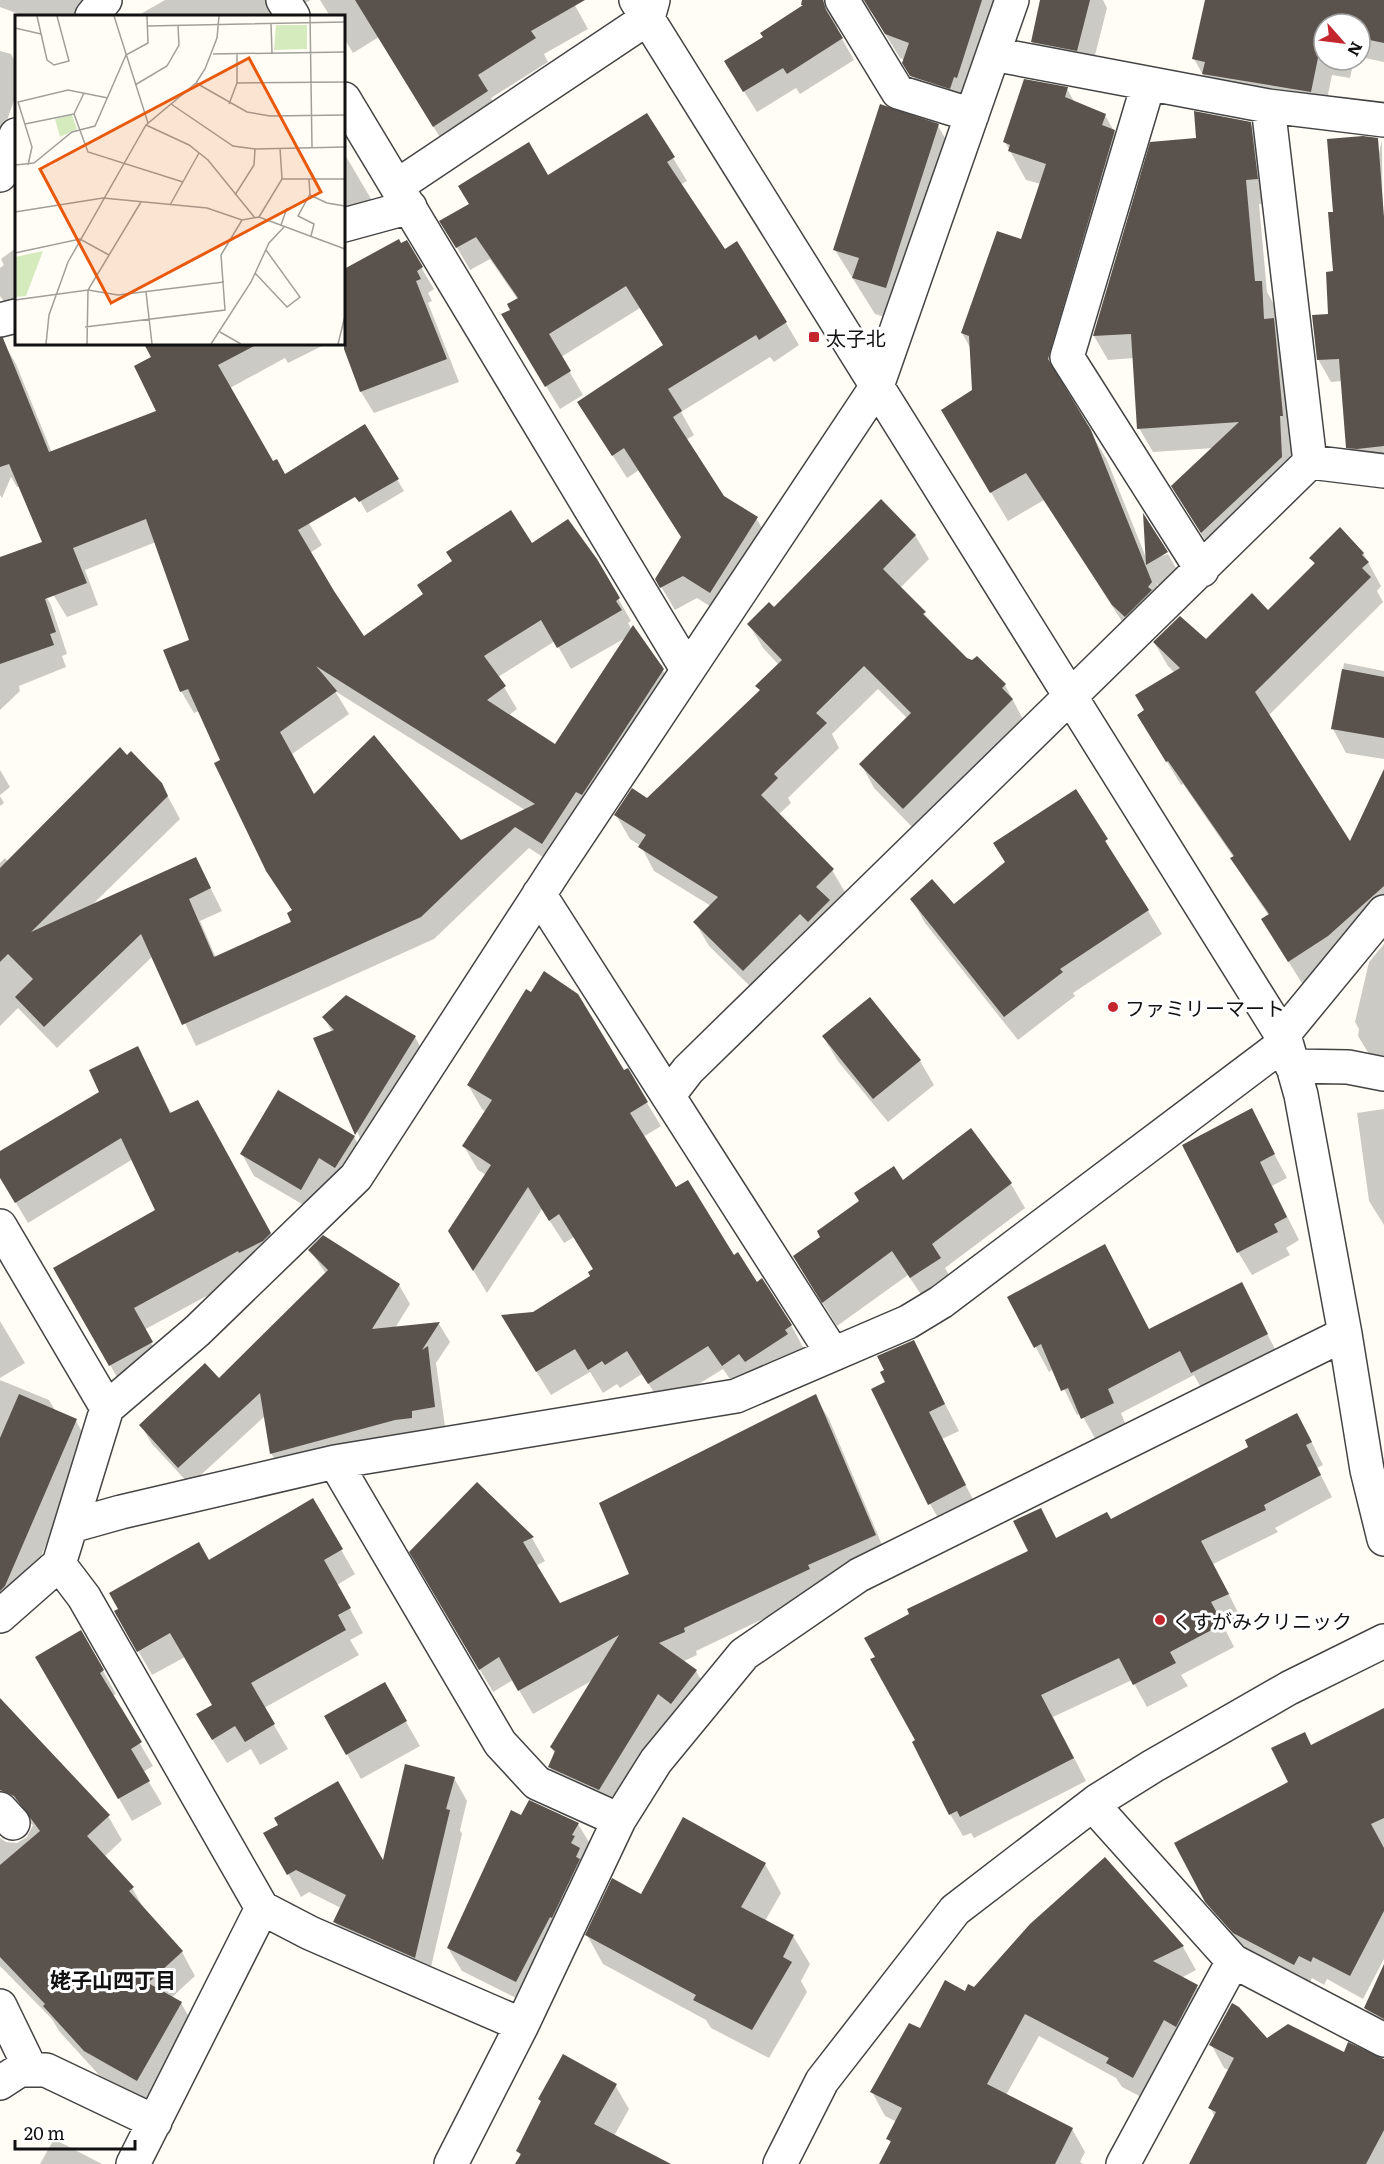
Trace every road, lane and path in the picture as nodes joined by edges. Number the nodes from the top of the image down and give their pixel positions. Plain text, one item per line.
1 (105, 0) edge
2 (283, 0) edge
3 (842, 0) edge
4 (1012, 0) edge
5 (646, 6) edge
6 (93, 15) edge
7 (292, 15) edge
8 (993, 54) junction
9 (1148, 85) junction
10 (345, 101) edge
11 (1268, 106) junction
12 (972, 115) junction
13 (1384, 120) edge
14 (15, 138) edge
15 (0, 175) edge
16 (403, 196) junction
17 (345, 225) edge
18 (15, 316) edge
19 (0, 320) edge
20 (877, 386) junction
21 (1310, 462) junction
22 (1384, 471) edge
23 (1202, 570) junction
24 (687, 669) junction
25 (1071, 698) junction
26 (539, 894) junction
27 (1384, 912) edge
28 (1287, 1048) junction
29 (1384, 1074) edge
30 (668, 1096) junction
31 (0, 1226) edge
32 (1345, 1334) junction
33 (833, 1354) junction
34 (108, 1408) junction
35 (335, 1462) junction
36 (70, 1526) junction
37 (1384, 1539) edge
38 (59, 1564) junction
39 (0, 1616) edge
40 (1384, 1641) edge
41 (1097, 1801) junction
42 (619, 1820) junction
43 (262, 1908) junction
44 (1233, 1961) junction
45 (0, 2006) edge
46 (522, 2025) junction
47 (1384, 2040) edge
48 (30, 2070) junction
49 (0, 2083) edge
50 (155, 2122) junction
51 (134, 2164) edge
52 (451, 2164) edge
53 (780, 2164) edge
54 (1123, 2164) edge

1 - 6 street
2 - 7 street
3 - 12 street
4 - 8 street
5 - 16 street
5 - 20 street
8 - 9 street
8 - 12 street
9 - 11 street
9 - 23 street
10 - 16 street
11 - 13 street
11 - 21 street
12 - 20 street
14 - 15 street
16 - 17 street
16 - 24 street
18 - 19 street
20 - 24 street
20 - 25 street
21 - 22 street
21 - 23 street
23 - 25 street
24 - 26 street
25 - 28 street
25 - 30 street
26 - 30 street
26 - 34 street
27 - 28 street
28 - 29 street
28 - 32 street
28 - 33 street
30 - 33 street
31 - 34 street
32 - 37 street
32 - 42 street
33 - 35 street
34 - 36 street
35 - 36 street
35 - 42 street
36 - 38 street
38 - 39 street
38 - 43 street
40 - 41 street
41 - 44 street
41 - 53 street
42 - 46 street
43 - 46 street
43 - 50 street
44 - 47 street
44 - 54 street
45 - 48 street
46 - 52 street
48 - 49 street
48 - 50 street
50 - 51 street

